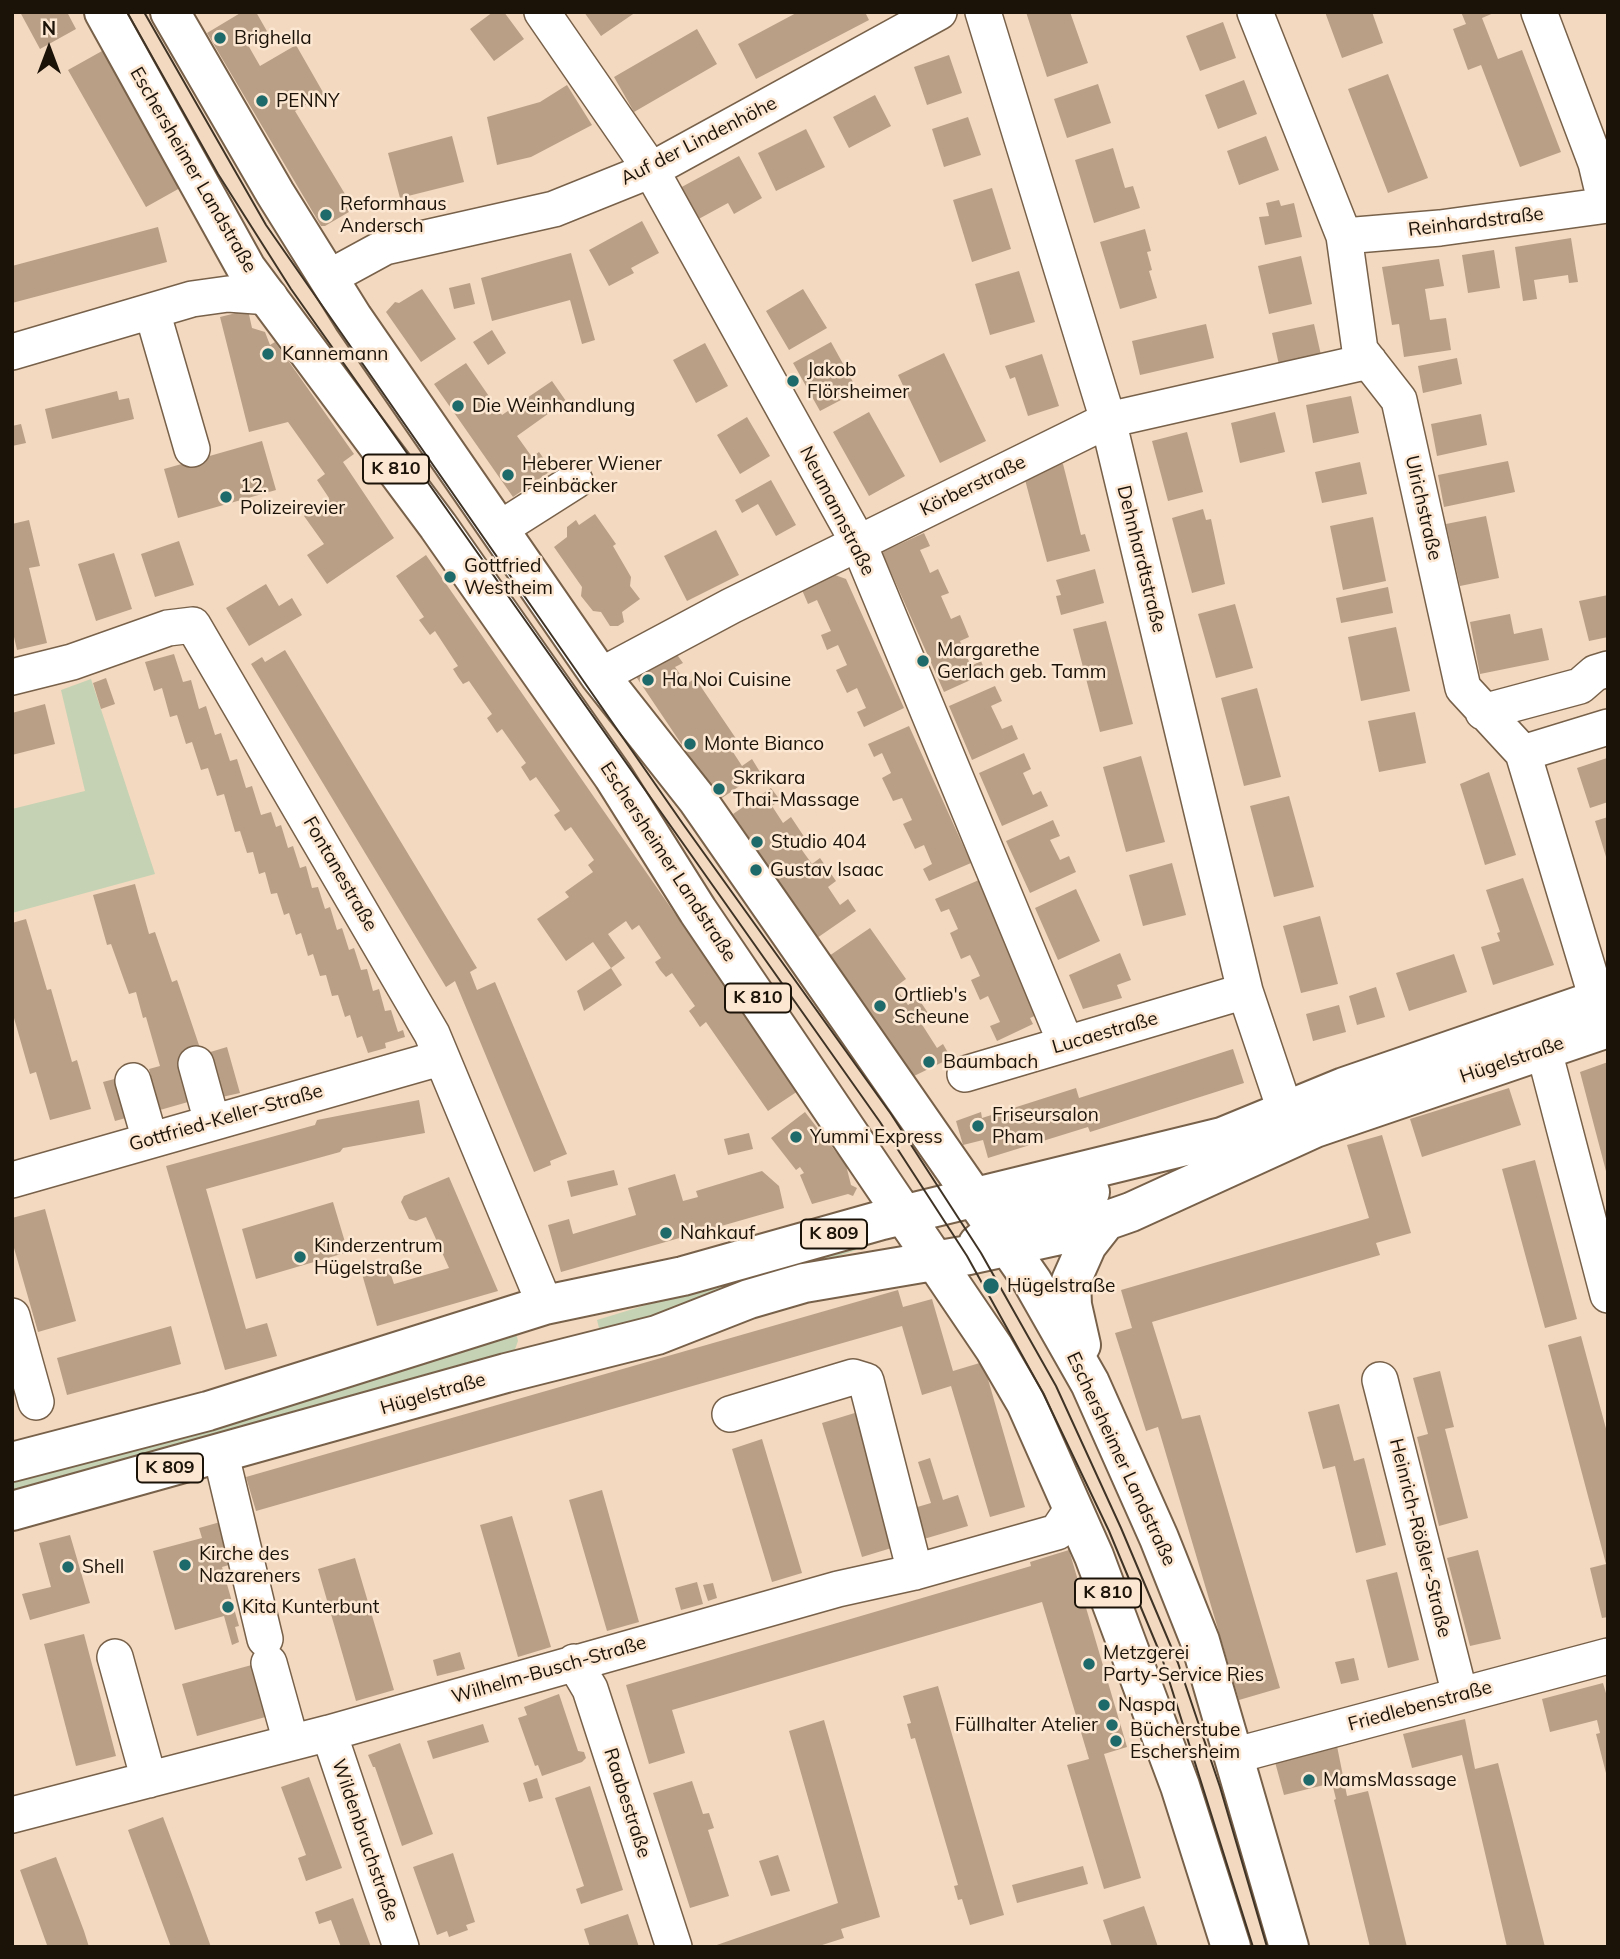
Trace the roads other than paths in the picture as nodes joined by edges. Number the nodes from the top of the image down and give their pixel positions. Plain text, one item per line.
1 (104, 12) edge
2 (542, 12) edge
3 (939, 12) edge
4 (983, 12) edge
5 (1255, 12) edge
6 (1539, 12) edge
7 (181, 17) edge
8 (651, 170) junction
9 (1607, 205) edge
10 (228, 233) junction
11 (1344, 236) junction
12 (328, 278) junction
13 (270, 298) junction
14 (192, 299) junction
15 (152, 311) junction
16 (12, 352) edge
17 (1370, 361) junction
18 (1108, 420) junction
19 (192, 449) dead end
20 (575, 481) dead end
21 (501, 528) junction
22 (858, 542) junction
23 (1608, 670) edge
24 (600, 676) junction
25 (12, 677) edge
26 (1483, 712) junction
27 (1608, 727) edge
28 (1523, 753) junction
29 (1245, 991) junction
30 (1604, 1008) edge
31 (1540, 1035) junction
32 (1066, 1044) junction
33 (440, 1058) junction
34 (196, 1064) dead end
35 (965, 1074) dead end
36 (134, 1081) dead end
37 (1285, 1110) junction
38 (212, 1122) junction
39 (150, 1140) junction
40 (942, 1150) junction
41 (12, 1180) edge
42 (914, 1217) junction
43 (1105, 1222) junction
44 (995, 1224) junction
45 (953, 1258) junction
46 (804, 1283) junction
47 (606, 1294) junction
48 (1608, 1294) edge
49 (545, 1305) junction
50 (12, 1316) edge
51 (598, 1351) junction
52 (506, 1373) junction
53 (1380, 1380) dead end
54 (1090, 1383) junction
55 (36, 1402) dead end
56 (730, 1414) dead end
57 (221, 1455) junction
58 (12, 1462) edge
59 (1073, 1508) junction
60 (12, 1511) edge
61 (915, 1572) junction
62 (1608, 1656) edge
63 (114, 1657) dead end
64 (574, 1662) junction
65 (1460, 1695) junction
66 (329, 1732) junction
67 (291, 1742) junction
68 (1233, 1756) junction
69 (149, 1780) junction
70 (12, 1815) edge
71 (401, 1947) edge
72 (674, 1947) edge
73 (1231, 1947) edge
74 (1289, 1947) edge

1 - 10 main road, Eschersheimer Landstraße / K 810
2 - 8 street, Neumannstraße
3 - 8 street, Auf der Lindenhöhe
4 - 18 street, Dehnhardtstraße
5 - 11 street, Ulrichstraße
6 - 9 street
7 - 12 main road, Eschersheimer Landstraße / K 810
8 - 12 street, Auf der Lindenhöhe
8 - 22 street, Neumannstraße
9 - 11 street, Reinhardstraße
10 - 13 main road, Eschersheimer Landstraße / K 810
10 - 14 street
11 - 17 street, Ulrichstraße
12 - 21 main road, Eschersheimer Landstraße / K 810
13 - 14 street
13 - 42 main road, Eschersheimer Landstraße / K 810
14 - 15 street
15 - 16 street
15 - 19 street
17 - 18 street, Körberstraße
17 - 26 street, Ulrichstraße
18 - 22 street, Körberstraße
18 - 29 street, Dehnhardtstraße
20 - 21 street
21 - 24 main road, Eschersheimer Landstraße / K 810
22 - 24 street, Körberstraße
22 - 32 street, Neumannstraße
23 - 26 street
24 - 40 main road, Eschersheimer Landstraße / K 810
25 - 33 street, Fontanestraße
26 - 28 street, Ulrichstraße
27 - 28 street
28 - 30 street, Ulrichstraße
29 - 32 street, Lucaestraße
29 - 37 street, Dehnhardtstraße
30 - 31 main road, Hügelstraße
31 - 37 main road, Hügelstraße
31 - 43 main road, Hügelstraße
31 - 48 street
32 - 35 street, Lucaestraße
33 - 38 street, Gottfried-Keller-Straße
33 - 49 street, Fontanestraße
34 - 38 street
36 - 39 street
37 - 44 main road, Hügelstraße
38 - 39 street, Gottfried-Keller-Straße
39 - 41 street, Gottfried-Keller-Straße
40 - 42 main road
40 - 44 main road, Eschersheimer Landstraße / K 810
42 - 44 main road, Hügelstraße / K 809
42 - 45 main road, Eschersheimer Landstraße / K 810
42 - 46 main road
42 - 47 main road, Hügelstraße / K 809
43 - 44 main road, Hügelstraße
43 - 54 main road
44 - 45 main road, Hügelstraße / K 809
44 - 54 main road, Eschersheimer Landstraße / K 810
45 - 46 main road, Hügelstraße / K 809
45 - 59 main road, Eschersheimer Landstraße / K 810
46 - 51 main road, Hügelstraße / K 809
47 - 49 main road, Hügelstraße / K 809
47 - 51 main road
49 - 52 main road
49 - 58 main road, Hügelstraße / K 809
50 - 55 street
51 - 52 main road, Hügelstraße / K 809
52 - 57 main road, Hügelstraße / K 809
53 - 65 street, Heinrich-Rößler-Straße
54 - 68 main road, Eschersheimer Landstraße / K 810
56 - 61 street
57 - 60 main road, Hügelstraße / K 809
57 - 67 street
59 - 61 street, Wilhelm-Busch-Straße
59 - 73 main road, Eschersheimer Landstraße / K 810
61 - 64 street, Wilhelm-Busch-Straße
62 - 65 street, Friedlebenstraße
63 - 69 street
64 - 66 street, Wilhelm-Busch-Straße
64 - 72 street, Raabestraße
65 - 68 street, Friedlebenstraße
66 - 67 street, Wilhelm-Busch-Straße
66 - 71 street, Wildenbruchstraße
67 - 69 street, Wilhelm-Busch-Straße
68 - 74 main road, Eschersheimer Landstraße / K 810
69 - 70 street, Wilhelm-Busch-Straße

